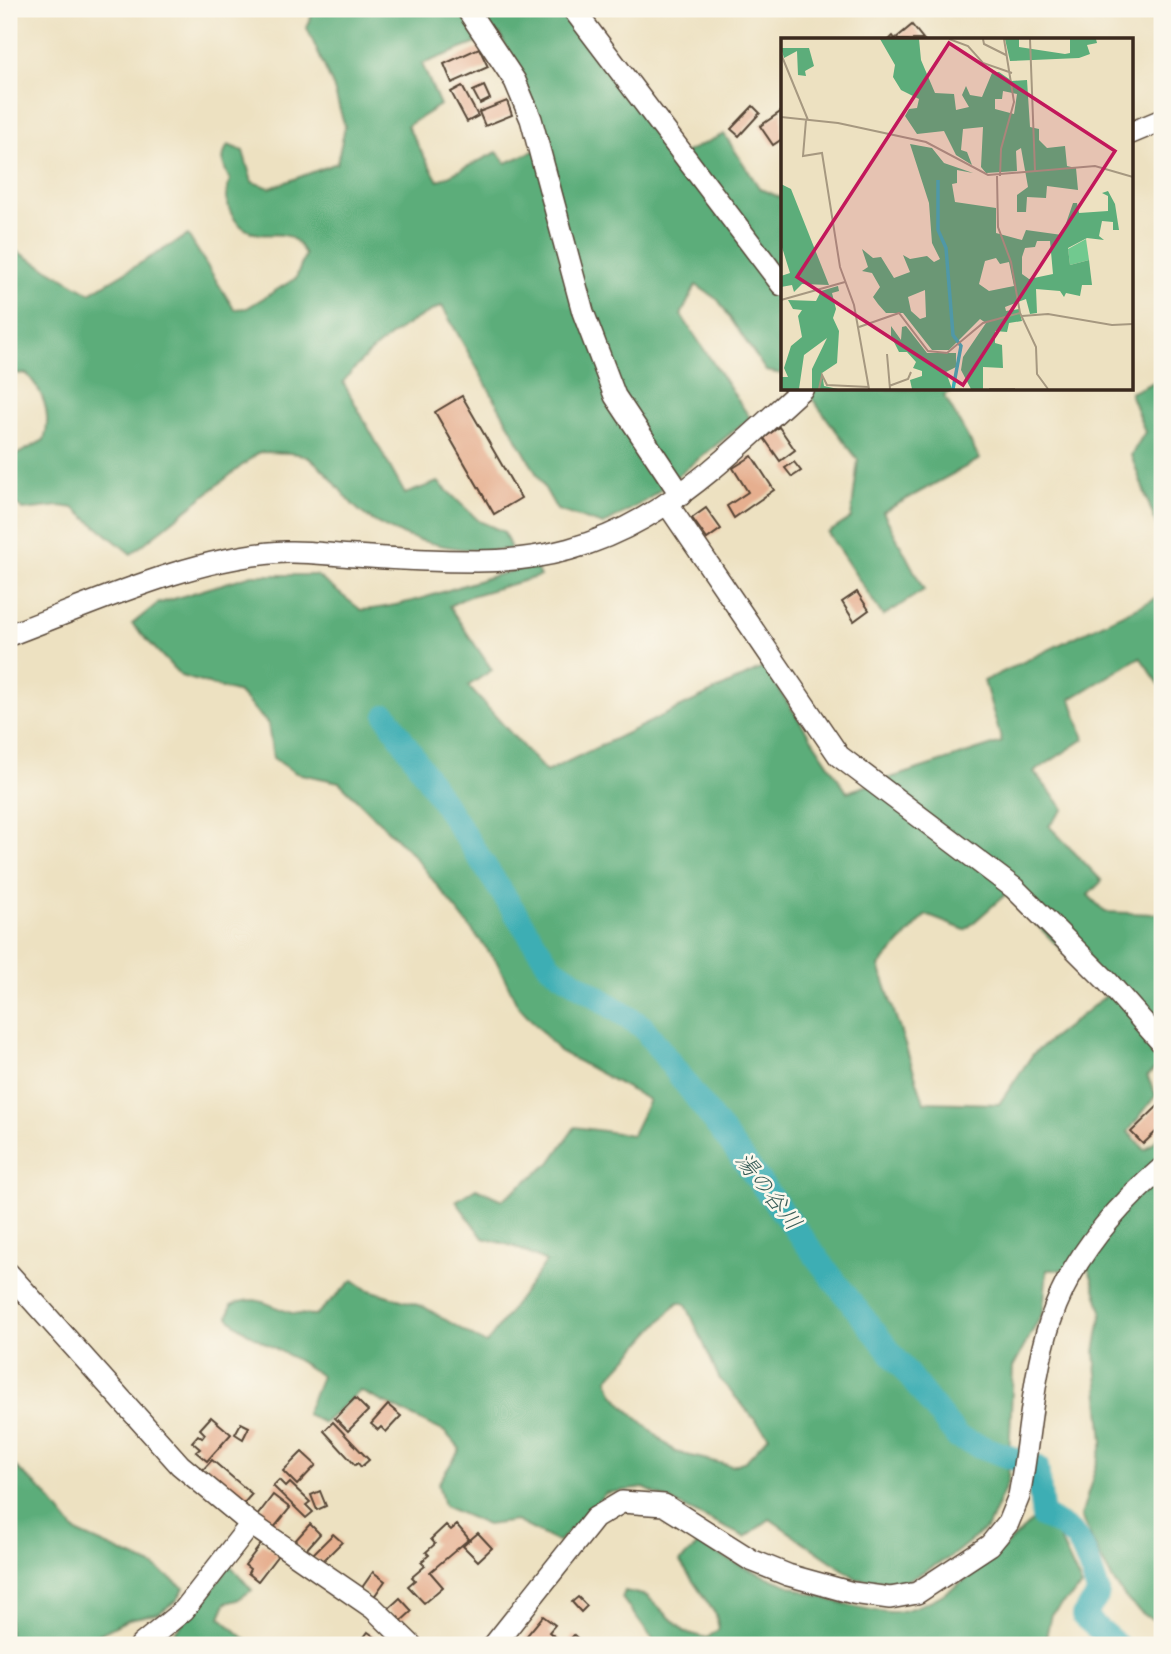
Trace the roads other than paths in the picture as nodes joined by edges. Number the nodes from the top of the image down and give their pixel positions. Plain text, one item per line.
1 (467, 9) edge
2 (573, 9) edge
3 (1162, 120) edge
4 (1132, 133) edge
5 (781, 284) edge
6 (801, 390) edge
7 (675, 500) junction
8 (9, 635) edge
9 (1162, 1043) edge
10 (1162, 1168) edge
11 (9, 1274) edge
12 (251, 1524) junction
13 (141, 1645) edge
14 (411, 1645) edge
15 (494, 1645) edge

1 - 7 street
2 - 5 street
3 - 4 street
6 - 7 street
7 - 8 street
7 - 9 street
10 - 15 street
11 - 12 street
12 - 13 street
12 - 14 street

